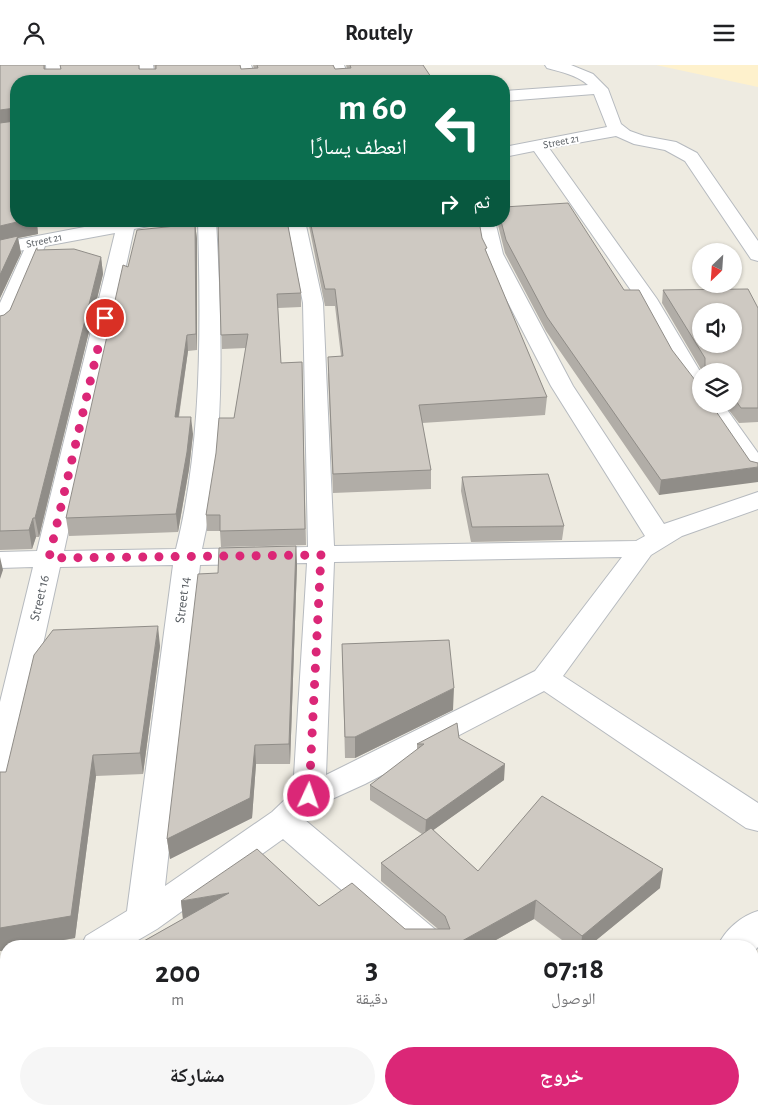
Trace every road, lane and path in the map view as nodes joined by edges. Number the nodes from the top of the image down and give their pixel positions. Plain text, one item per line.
1 (552, 65) edge
2 (600, 89) junction
3 (510, 96) edge
4 (619, 130) junction
5 (539, 146) junction
6 (510, 151) edge
7 (86, 227) edge
8 (135, 227) edge
9 (207, 227) edge
10 (298, 227) edge
11 (487, 227) edge
12 (61, 229) edge
13 (37, 242) junction
14 (0, 249) edge
15 (758, 255) edge
16 (0, 327) edge
17 (692, 376) edge
18 (718, 413) edge
19 (758, 470) edge
20 (758, 500) edge
21 (651, 544) junction
22 (321, 555) junction
23 (187, 557) junction
24 (49, 558) junction
25 (0, 560) edge
26 (545, 678) junction
27 (0, 767) edge
28 (309, 796) junction
29 (758, 819) edge
30 (284, 821) junction
31 (144, 919) junction
32 (758, 925) edge
33 (109, 940) edge
34 (423, 940) edge
35 (742, 940) edge

1 - 2 street
2 - 3 street
2 - 4 street
4 - 5 street, Street 21
4 - 15 street
5 - 6 street, Street 21
5 - 17 street
7 - 12 street, Street 21
8 - 24 street, Street 16
9 - 23 street, Street 14
10 - 22 street
11 - 21 street
12 - 13 street, Street 21
13 - 14 street, Street 21
13 - 16 street
18 - 19 street
20 - 21 street
21 - 22 street
21 - 26 street
22 - 23 street
22 - 28 street
23 - 24 street
23 - 31 street, Street 14
24 - 25 street
24 - 27 street, Street 16
26 - 28 street
26 - 29 street
28 - 30 street
30 - 31 street
30 - 34 street
31 - 33 street
32 - 35 street

